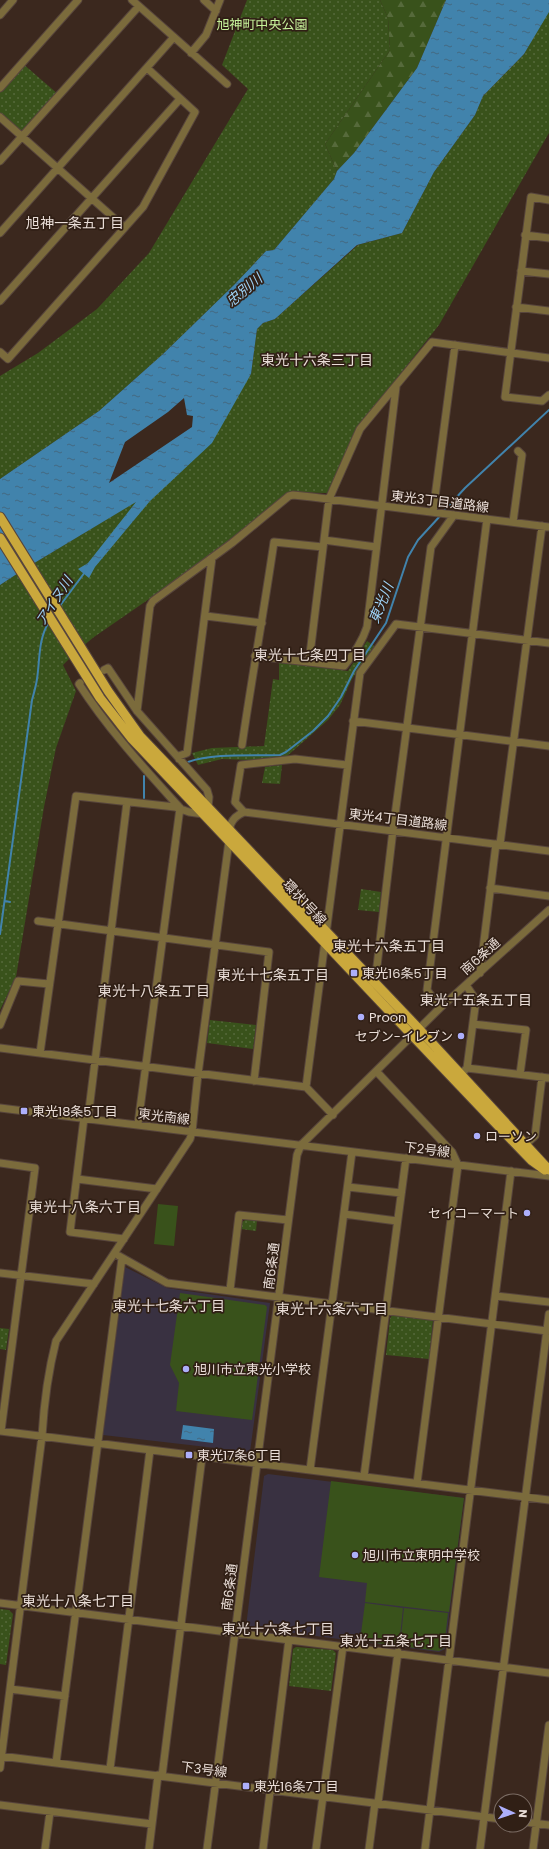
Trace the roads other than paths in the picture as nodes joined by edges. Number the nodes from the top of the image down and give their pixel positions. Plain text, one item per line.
1 (13, 0) edge
2 (78, 0) edge
3 (132, 0) edge
4 (204, 0) edge
5 (220, 0) edge
6 (139, 6) junction
7 (3, 7) edge
8 (216, 11) junction
9 (0, 15) edge
10 (174, 37) junction
11 (191, 53) junction
12 (147, 68) junction
13 (227, 84) dead end
14 (0, 88) edge
15 (180, 99) junction
16 (0, 117) edge
17 (22, 137) junction
18 (0, 161) edge
19 (58, 168) junction
20 (91, 199) junction
21 (549, 200) edge
22 (124, 227) junction
23 (0, 233) edge
24 (525, 235) junction
25 (549, 238) edge
26 (521, 271) junction
27 (549, 274) edge
28 (0, 301) edge
29 (516, 307) junction
30 (549, 311) edge
31 (455, 345) junction
32 (0, 352) edge
33 (510, 352) junction
34 (549, 358) edge
35 (396, 387) junction
36 (549, 395) edge
37 (518, 451) dead end
38 (329, 499) junction
39 (382, 506) junction
40 (435, 512) junction
41 (451, 515) junction
42 (0, 517) edge
43 (487, 519) junction
44 (513, 522) junction
45 (545, 526) edge
46 (0, 538) edge
47 (323, 543) junction
48 (376, 547) junction
49 (212, 558) junction
50 (206, 616) junction
51 (262, 623) junction
52 (421, 626) junction
53 (473, 633) junction
54 (527, 640) junction
55 (549, 643) edge
56 (255, 656) junction
57 (309, 662) junction
58 (106, 669) dead end
59 (80, 684) dead end
60 (136, 711) junction
61 (353, 721) junction
62 (408, 728) junction
63 (460, 735) junction
64 (513, 741) junction
65 (242, 745) dead end
66 (549, 746) edge
67 (179, 759) junction
68 (347, 765) junction
69 (127, 802) junction
70 (180, 808) junction
71 (206, 811) junction
72 (244, 812) junction
73 (340, 824) junction
74 (229, 830) junction
75 (393, 830) junction
76 (446, 838) junction
77 (229, 841) junction
78 (498, 844) junction
79 (549, 850) edge
80 (490, 888) junction
81 (549, 896) edge
82 (549, 910) edge
83 (38, 921) dead end
84 (57, 924) junction
85 (326, 930) junction
86 (111, 931) junction
87 (162, 937) junction
88 (324, 942) junction
89 (216, 944) junction
90 (480, 973) junction
91 (49, 984) junction
92 (372, 985) junction
93 (466, 985) junction
94 (440, 1008) junction
95 (0, 1024) edge
96 (473, 1024) junction
97 (416, 1032) junction
98 (0, 1048) edge
99 (40, 1053) junction
100 (94, 1060) junction
101 (146, 1067) junction
102 (467, 1068) junction
103 (377, 1072) junction
104 (198, 1074) junction
105 (520, 1074) junction
106 (545, 1077) edge
107 (457, 1078) junction
108 (254, 1081) junction
109 (306, 1087) junction
110 (0, 1108) edge
111 (333, 1115) junction
112 (86, 1118) junction
113 (138, 1124) junction
114 (192, 1132) junction
115 (526, 1144) junction
116 (301, 1145) junction
117 (352, 1152) junction
118 (406, 1158) junction
119 (0, 1163) edge
120 (458, 1165) junction
121 (511, 1171) junction
122 (549, 1172) edge
123 (549, 1176) edge
124 (77, 1180) junction
125 (348, 1187) junction
126 (157, 1190) junction
127 (401, 1193) junction
128 (344, 1214) junction
129 (288, 1220) junction
130 (398, 1221) junction
131 (124, 1239) junction
132 (114, 1254) junction
133 (122, 1258) junction
134 (0, 1273) edge
135 (21, 1275) junction
136 (94, 1284) junction
137 (230, 1290) junction
138 (496, 1296) junction
139 (279, 1297) junction
140 (549, 1302) edge
141 (332, 1303) junction
142 (386, 1310) junction
143 (549, 1314) edge
144 (438, 1316) junction
145 (492, 1324) junction
146 (547, 1331) junction
147 (0, 1431) edge
148 (42, 1436) junction
149 (97, 1443) junction
150 (150, 1450) junction
151 (202, 1457) junction
152 (257, 1464) junction
153 (310, 1470) junction
154 (364, 1476) junction
155 (417, 1483) junction
156 (471, 1490) junction
157 (525, 1497) junction
158 (549, 1500) edge
159 (0, 1603) edge
160 (21, 1606) junction
161 (75, 1612) junction
162 (129, 1620) junction
163 (181, 1626) junction
164 (235, 1632) junction
165 (289, 1639) junction
166 (342, 1646) junction
167 (398, 1652) junction
168 (448, 1659) junction
169 (503, 1667) junction
170 (549, 1673) edge
171 (10, 1689) junction
172 (65, 1696) junction
173 (549, 1725) edge
174 (1, 1756) edge
175 (56, 1763) junction
176 (0, 1768) edge
177 (110, 1769) junction
178 (160, 1776) junction
179 (216, 1783) junction
180 (270, 1789) junction
181 (322, 1796) junction
182 (377, 1803) junction
183 (0, 1805) edge
184 (430, 1810) junction
185 (50, 1812) junction
186 (484, 1817) junction
187 (493, 1818) edge
188 (533, 1823) edge
189 (536, 1823) junction
190 (152, 1824) junction
191 (549, 1825) edge
192 (45, 1849) edge
193 (149, 1849) edge
194 (207, 1849) edge
195 (263, 1849) edge
196 (316, 1849) edge
197 (370, 1849) edge
198 (425, 1849) edge
199 (480, 1849) edge
200 (533, 1849) edge

1 - 7 street
2 - 14 street
3 - 6 street
4 - 8 street
5 - 8 street
6 - 10 street
6 - 17 street
7 - 9 street
8 - 11 street
10 - 11 street
10 - 12 street
11 - 13 street
12 - 15 street
12 - 19 street
15 - 20 street
15 - 22 street
16 - 17 street
17 - 18 street
17 - 19 street
19 - 20 street
19 - 23 street
20 - 22 street
20 - 28 street
21 - 24 street
22 - 32 street
24 - 25 street
24 - 26 street
26 - 27 street
26 - 29 street
29 - 30 street
29 - 33 street
31 - 33 street
31 - 35 street
31 - 40 street
33 - 34 street
33 - 36 street
35 - 38 street
35 - 39 street
37 - 44 street
38 - 39 street, 東光3丁目道路線
38 - 47 street
38 - 49 street, 東光3丁目道路線
39 - 40 street, 東光3丁目道路線
39 - 48 street
40 - 41 street, 東光3丁目道路線
41 - 43 street, 東光3丁目道路線
41 - 52 street
42 - 71 main road, 環状1号線
43 - 44 street, 東光3丁目道路線
43 - 53 street
44 - 45 street, 東光3丁目道路線
45 - 54 street
46 - 71 main road, 環状1号線
47 - 48 street
47 - 51 street
47 - 57 street
48 - 57 street
49 - 50 street
49 - 60 street, 東光3丁目道路線
50 - 51 street
50 - 67 street
51 - 56 street
52 - 53 street
52 - 61 street
52 - 62 street
53 - 54 street
53 - 63 street
54 - 55 street
54 - 64 street
56 - 57 street
56 - 65 street
58 - 60 street
59 - 70 street
60 - 67 street
61 - 62 street
61 - 68 street
62 - 63 street
62 - 75 street
63 - 64 street
63 - 76 street
64 - 66 street
64 - 78 street
67 - 71 street
68 - 72 street
68 - 73 street
69 - 70 street
69 - 84 street
69 - 86 street
70 - 71 street
70 - 87 street
71 - 74 main road, 環状1号線
71 - 77 main road, 環状1号線
72 - 73 street, 東光4丁目道路線
72 - 74 street
73 - 75 street, 東光4丁目道路線
73 - 85 street
74 - 77 street
74 - 85 main road, 環状1号線
75 - 76 street, 東光4丁目道路線
75 - 92 street
76 - 78 street, 東光4丁目道路線
76 - 94 street
77 - 88 main road, 環状1号線
77 - 89 street
78 - 79 street, 東光4丁目道路線
78 - 80 street
80 - 81 street
80 - 90 street
82 - 90 street, 南6条通
83 - 84 street
84 - 86 street
84 - 91 street
85 - 88 street
85 - 92 main road, 環状1号線
86 - 87 street
86 - 100 street
87 - 89 street
87 - 101 street
88 - 92 main road, 環状1号線
88 - 109 street
89 - 104 street
89 - 108 street
90 - 93 street, 南6条通
91 - 95 street
91 - 99 street
92 - 97 main road, 環状1号線
93 - 94 street, 南6条通
93 - 96 street
94 - 97 street, 南6条通
96 - 102 street
96 - 105 street
97 - 103 street, 南6条通
97 - 107 main road, 環状1号線
98 - 99 street
99 - 100 street
100 - 101 street
100 - 112 street
101 - 104 street
101 - 113 street
102 - 105 street
102 - 107 street
103 - 111 street, 南6条通
103 - 120 street
104 - 108 street
104 - 114 street
105 - 106 street
106 - 115 street
107 - 115 main road, 環状1号線
107 - 122 main road, 環状1号線
108 - 109 street
109 - 111 street
110 - 112 street, 東光南線
111 - 116 street, 南6条通
112 - 113 street, 東光南線
112 - 124 street
113 - 114 street, 東光南線
114 - 116 street, 東光南線
114 - 126 street
115 - 122 main road, 環状1号線
116 - 117 street, 下2号線
116 - 129 street, 南6条通
117 - 118 street, 下2号線
117 - 125 street
118 - 120 street, 下2号線
118 - 127 street
119 - 135 street
120 - 121 street, 下2号線
120 - 144 street
121 - 123 street, 下2号線
121 - 138 street
124 - 126 street
124 - 131 street
125 - 127 street
125 - 128 street
126 - 131 street
127 - 130 street
128 - 130 street
128 - 141 street
129 - 137 street
129 - 139 street, 南6条通
130 - 142 street
131 - 132 street
132 - 133 street
132 - 136 street
133 - 137 street
133 - 149 street
134 - 135 street
135 - 136 street
135 - 147 street
136 - 148 street
137 - 139 street
138 - 140 street
138 - 145 street
139 - 141 street
139 - 152 street, 南6条通
141 - 142 street
141 - 153 street
142 - 144 street
142 - 154 street
143 - 146 street
144 - 145 street
144 - 155 street
145 - 146 street
145 - 156 street
146 - 157 street
147 - 148 street
148 - 149 street
148 - 160 street
149 - 150 street
149 - 161 street
150 - 151 street
150 - 162 street
151 - 152 street
151 - 163 street
152 - 153 street
152 - 164 street, 南6条通
153 - 154 street
154 - 155 street
155 - 156 street
156 - 157 street
156 - 168 street
157 - 158 street
157 - 169 street
159 - 160 street
160 - 161 street
160 - 171 street
161 - 162 street
161 - 172 street
162 - 163 street
162 - 177 street
163 - 164 street
163 - 178 street
164 - 165 street
164 - 179 street, 南6条通
165 - 166 street
165 - 180 street
166 - 167 street
166 - 181 street
167 - 168 street
167 - 182 street
168 - 169 street
168 - 184 street
169 - 170 street
169 - 186 street
171 - 172 street
171 - 174 street
172 - 175 street
173 - 189 street
174 - 175 street, 下3号線
174 - 176 street
175 - 177 street, 下3号線
177 - 178 street, 下3号線
178 - 179 street, 下3号線
178 - 190 street
179 - 180 street, 下3号線
179 - 194 street, 南6条通
180 - 181 street, 下3号線
180 - 195 street
181 - 182 street, 下3号線
181 - 196 street
182 - 184 street, 下3号線
182 - 197 street
183 - 185 street
184 - 186 street, 下3号線
184 - 198 street
185 - 190 street
185 - 192 street
186 - 187 street, 下3号線
186 - 199 street
188 - 189 street
189 - 191 street
189 - 200 street
190 - 193 street

